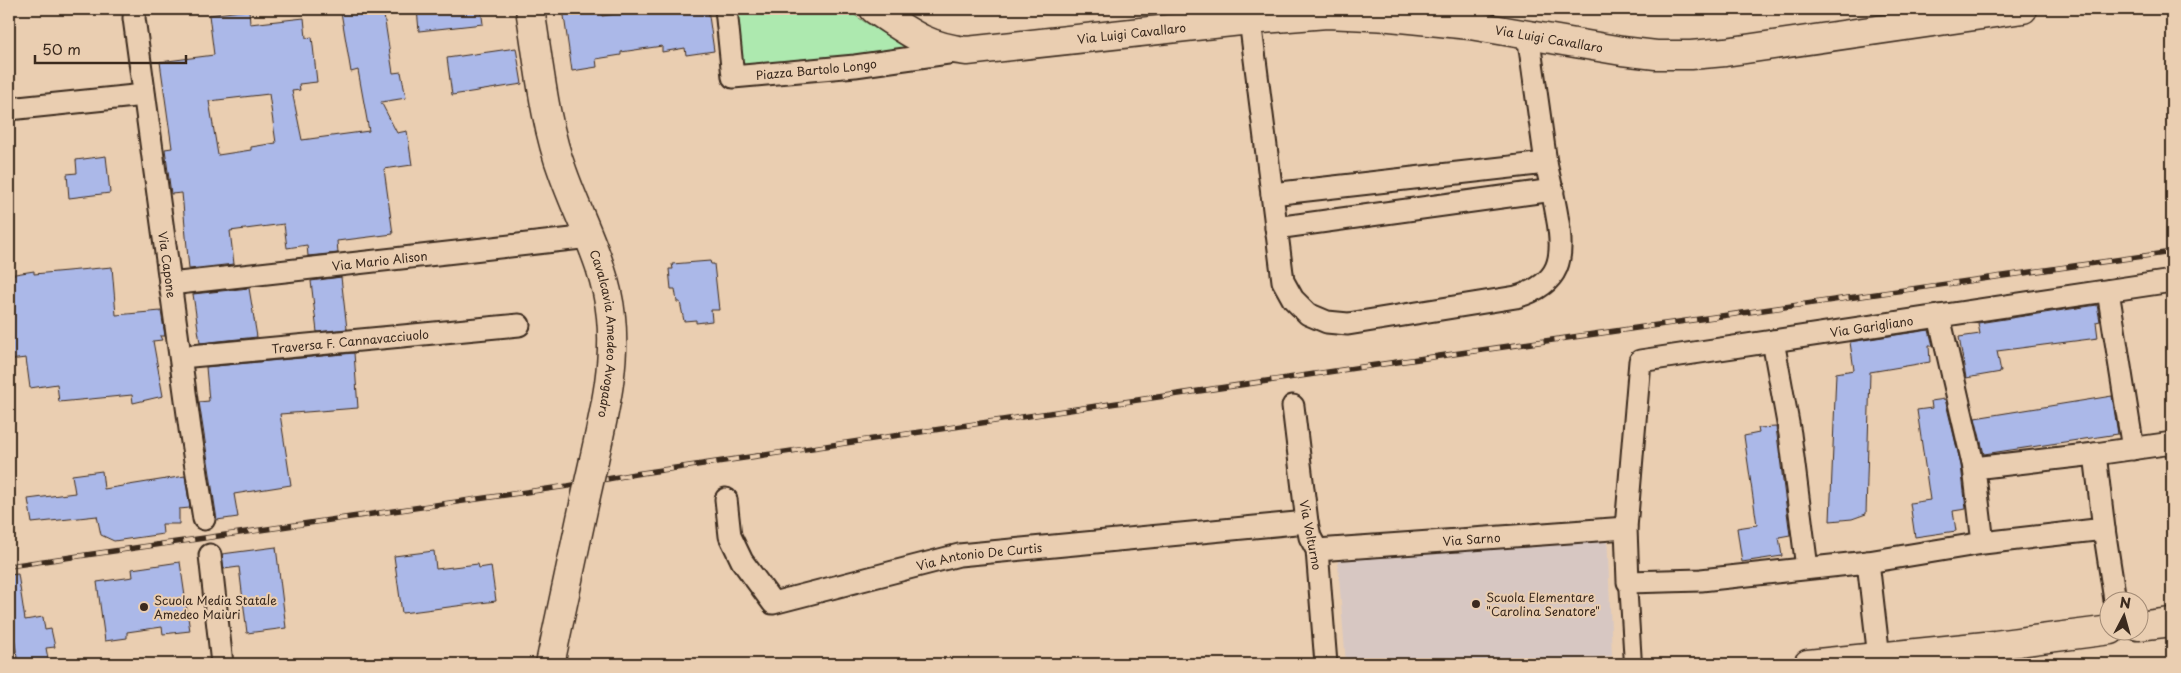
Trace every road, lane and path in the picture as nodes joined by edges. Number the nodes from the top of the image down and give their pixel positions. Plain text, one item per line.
1 (135, 9) edge
2 (530, 9) edge
3 (726, 9) edge
4 (874, 9) edge
5 (2023, 9) edge
6 (1250, 20) junction
7 (1528, 34) junction
8 (967, 51) junction
9 (144, 95) junction
10 (9, 109) edge
11 (1546, 163) junction
12 (1553, 190) junction
13 (1272, 194) junction
14 (1276, 228) junction
15 (590, 237) junction
16 (2172, 282) edge
17 (170, 284) junction
18 (2108, 291) junction
19 (1939, 316) junction
20 (519, 325) dead end
21 (1774, 341) junction
22 (181, 357) junction
23 (1293, 406) dead end
24 (2172, 443) edge
25 (2133, 449) junction
26 (2095, 454) junction
27 (1974, 468) junction
28 (726, 499) dead end
29 (204, 519) dead end
30 (1307, 522) junction
31 (1626, 528) junction
32 (2104, 529) junction
33 (1983, 543) junction
34 (1317, 550) junction
35 (210, 556) dead end
36 (1868, 562) junction
37 (1807, 568) junction
38 (1628, 582) junction
39 (2113, 590) edge
40 (2172, 622) edge
41 (2148, 625) edge
42 (2098, 632) edge
43 (1879, 658) junction
44 (222, 664) edge
45 (550, 664) edge
46 (1326, 664) edge
47 (1633, 664) edge
48 (1808, 664) edge

1 - 9 street, Via Capone
2 - 15 street, Cavalcavia Amedeo Avogadro
3 - 8 street, Piazza Bartolo Longo
4 - 8 street, Via Luigi Cavallaro
5 - 7 street, Via Luigi Cavallaro
6 - 7 street, Via Luigi Cavallaro
6 - 8 street, Via Luigi Cavallaro
6 - 13 street
7 - 11 street
9 - 10 street
9 - 17 street, Via Capone
11 - 12 street
11 - 13 street
12 - 14 street
12 - 14 street
13 - 14 street
15 - 17 street, Via Mario Alison
15 - 45 street, Cavalcavia Amedeo Avogadro, bridge
16 - 18 street, Via Garigliano
17 - 22 street, Via Capone
18 - 19 street, Via Garigliano
18 - 25 street
19 - 21 street, Via Garigliano
19 - 27 street
20 - 22 street, Traversa F. Cannavacciuolo
21 - 31 street, Via Garigliano
21 - 37 street
22 - 29 street, Via Capone
23 - 30 street, Via Volturno
24 - 25 street
25 - 26 street
26 - 27 street
26 - 32 street
27 - 33 street
28 - 30 street, Via Antonio De Curtis
30 - 34 street, Via Volturno
31 - 34 street, Via Sarno
31 - 38 street
32 - 33 street
32 - 39 street
33 - 36 street
34 - 46 street, Via Volturno
35 - 44 street
36 - 37 street
36 - 43 street
37 - 38 street
38 - 47 street
40 - 41 street
42 - 43 street
43 - 48 street

